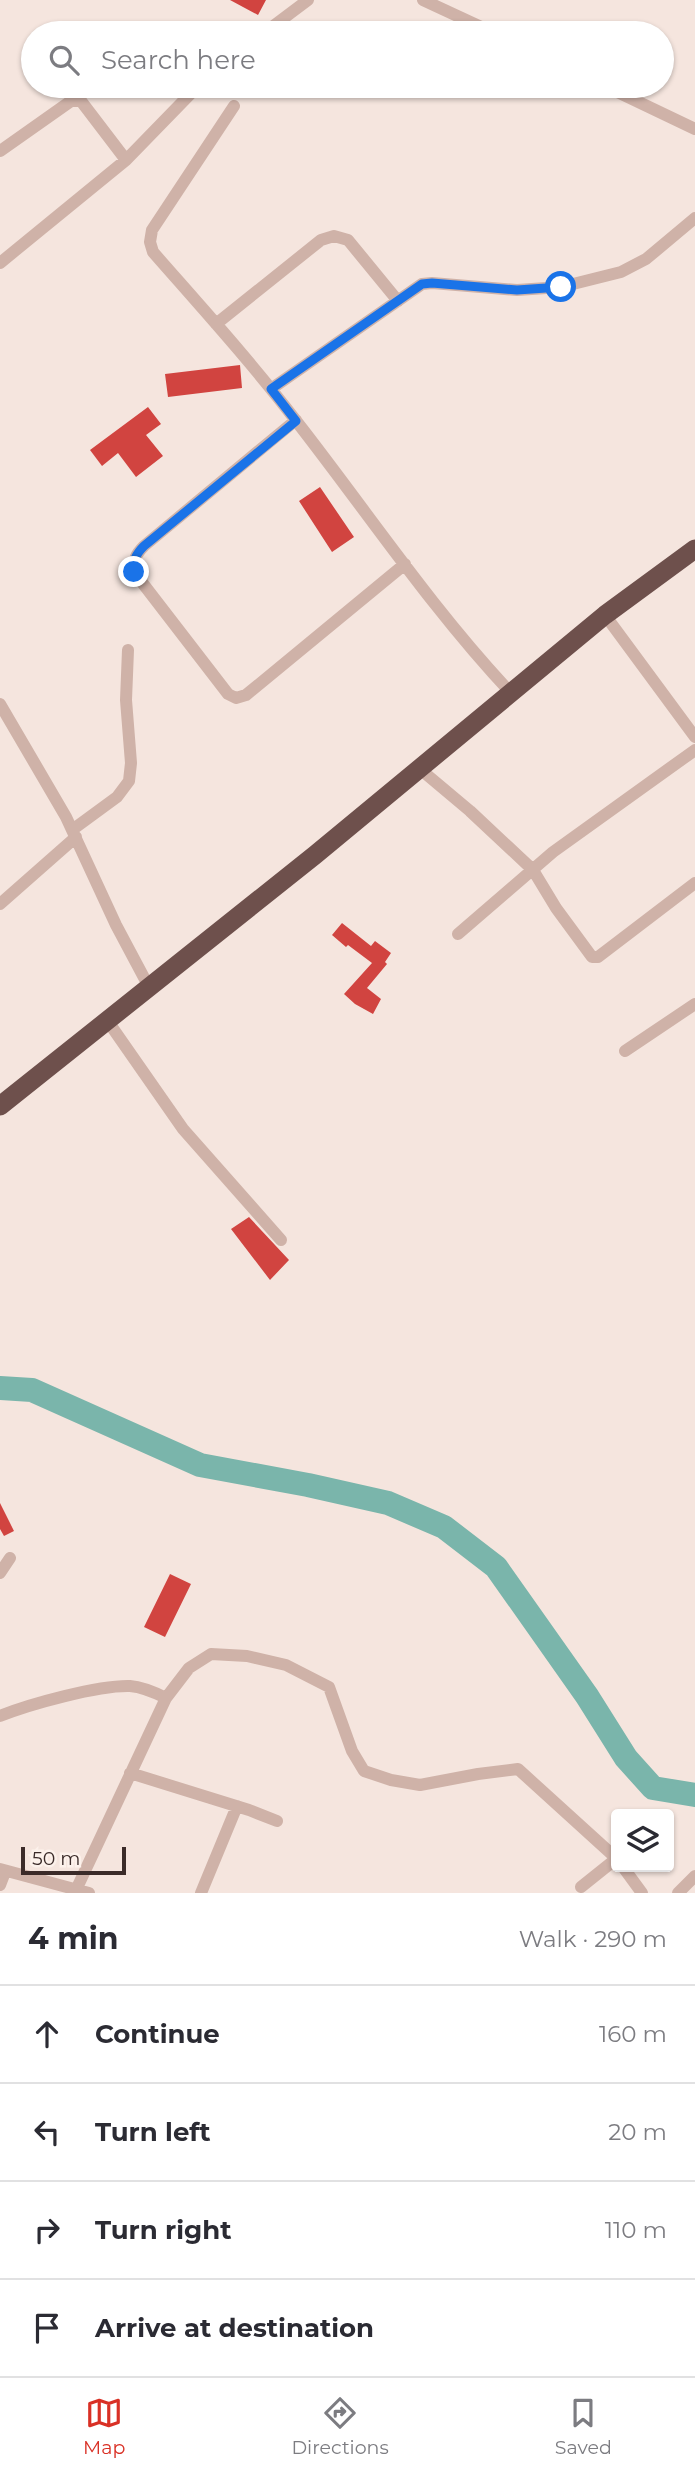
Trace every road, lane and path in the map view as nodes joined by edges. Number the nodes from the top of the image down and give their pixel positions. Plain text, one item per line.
1 (308, 0) edge
2 (424, 0) edge
3 (280, 21) edge
4 (469, 21) edge
5 (186, 98) edge
6 (630, 98) edge
7 (234, 106) dead end
8 (695, 130) edge
9 (0, 151) edge
10 (126, 160) junction
11 (695, 218) edge
12 (0, 262) edge
13 (398, 301) junction
14 (216, 324) junction
15 (271, 389) junction
16 (296, 421) junction
17 (695, 549) edge
18 (405, 564) junction
19 (605, 615) junction
20 (128, 650) dead end
21 (511, 693) junction
22 (0, 704) edge
23 (695, 737) edge
24 (695, 750) edge
25 (420, 769) junction
26 (74, 834) junction
27 (533, 870) junction
28 (695, 883) edge
29 (0, 904) edge
30 (458, 934) dead end
31 (149, 987) junction
32 (695, 1003) edge
33 (107, 1020) junction
34 (625, 1051) dead end
35 (0, 1105) edge
36 (281, 1240) dead end
37 (10, 1558) dead end
38 (0, 1573) edge
39 (166, 1698) junction
40 (0, 1716) edge
41 (130, 1773) junction
42 (237, 1806) junction
43 (277, 1821) dead end
44 (611, 1854) edge
45 (611, 1863) edge
46 (3, 1870) edge
47 (627, 1872) edge
48 (695, 1876) edge
49 (0, 1885) edge
50 (581, 1887) dead end
51 (76, 1890) junction
52 (89, 1893) edge
53 (201, 1893) edge
54 (642, 1893) edge
55 (678, 1893) edge

1 - 3 street
2 - 4 street
5 - 10 street
6 - 8 street
7 - 14 street
9 - 10 street
10 - 12 street
11 - 13 street
13 - 14 street
13 - 15 street
14 - 15 street
15 - 16 street
16 - 18 street
16 - 18 street
17 - 19 highway
18 - 21 street
19 - 21 highway
19 - 23 street
20 - 26 street
21 - 25 highway
22 - 26 street
24 - 27 street
25 - 27 street
25 - 31 highway
26 - 29 street
26 - 31 street
27 - 28 street
27 - 30 street
31 - 33 highway
32 - 34 street
33 - 35 highway
33 - 36 street
37 - 38 street
39 - 40 street
39 - 41 street
39 - 44 street
41 - 42 street
41 - 51 street
42 - 43 street
42 - 53 street
45 - 50 street
46 - 49 street
46 - 51 street
47 - 54 street
48 - 55 street
51 - 52 street

